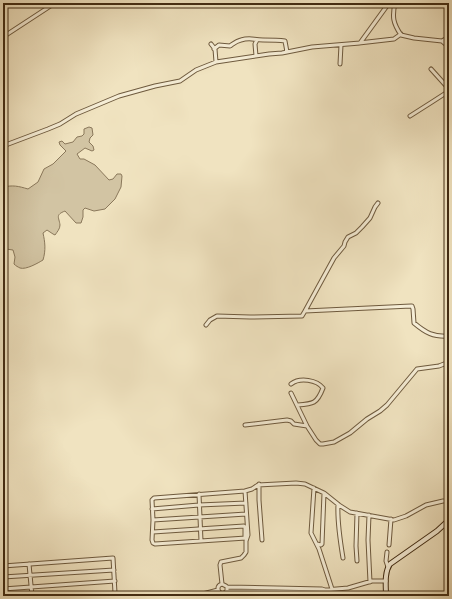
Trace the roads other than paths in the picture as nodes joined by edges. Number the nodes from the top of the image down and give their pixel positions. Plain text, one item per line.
1 (55, 3) edge
2 (389, 3) edge
3 (395, 3) edge
4 (401, 34) junction
5 (3, 37) edge
6 (449, 37) edge
7 (258, 40) junction
8 (442, 41) junction
9 (359, 43) junction
10 (211, 44) dead end
11 (341, 45) junction
12 (449, 47) edge
13 (214, 49) junction
14 (286, 52) junction
15 (256, 56) junction
16 (216, 62) junction
17 (340, 64) dead end
18 (431, 69) dead end
19 (449, 90) edge
20 (410, 116) dead end
21 (3, 146) edge
22 (378, 203) dead end
23 (305, 311) junction
24 (206, 325) dead end
25 (449, 336) edge
26 (449, 362) edge
27 (291, 384) dead end
28 (291, 393) dead end
29 (297, 405) junction
30 (245, 425) dead end
31 (307, 426) junction
32 (259, 484) junction
33 (314, 488) junction
34 (245, 491) junction
35 (324, 493) junction
36 (199, 494) junction
37 (449, 501) edge
38 (246, 503) junction
39 (338, 504) junction
40 (199, 505) junction
41 (152, 509) junction
42 (246, 514) junction
43 (357, 514) junction
44 (369, 515) junction
45 (200, 517) junction
46 (391, 519) junction
47 (153, 520) junction
48 (449, 520) edge
49 (200, 529) junction
50 (153, 532) junction
51 (247, 538) junction
52 (262, 540) dead end
53 (201, 541) junction
54 (317, 544) junction
55 (389, 545) dead end
56 (387, 552) dead end
57 (343, 558) dead end
58 (356, 561) dead end
59 (29, 564) junction
60 (3, 566) edge
61 (388, 567) junction
62 (114, 570) junction
63 (30, 575) junction
64 (3, 578) edge
65 (115, 581) junction
66 (386, 581) junction
67 (370, 582) junction
68 (222, 584) junction
69 (31, 587) junction
70 (3, 589) edge
71 (227, 589) junction
72 (218, 590) junction
73 (332, 590) junction
74 (115, 593) dead end
75 (32, 596) edge
76 (195, 596) edge
77 (386, 596) edge

1 - 5 street
2 - 9 street
3 - 4 street
4 - 8 street
4 - 9 street
6 - 8 street
7 - 13 street
7 - 14 street
7 - 15 street
8 - 12 street
9 - 11 street
10 - 13 street
11 - 14 street
11 - 17 street
13 - 16 street
14 - 15 street
15 - 16 street
16 - 21 street
18 - 19 street
19 - 20 street
22 - 23 street
23 - 24 street
23 - 25 street
26 - 31 street
27 - 29 street
28 - 29 street
29 - 31 street
30 - 31 street
32 - 33 street
32 - 34 street
32 - 52 street
33 - 35 street
33 - 54 street
34 - 36 street
34 - 38 street
35 - 39 street
35 - 54 street
36 - 40 street
36 - 41 street
37 - 46 street
38 - 40 street
38 - 42 street
39 - 43 street
39 - 57 street
40 - 41 street
40 - 45 street
41 - 47 street
42 - 45 street
42 - 51 street
43 - 44 street
43 - 58 street
44 - 46 street
44 - 67 street
45 - 47 street
45 - 49 street
46 - 55 street
47 - 50 street
48 - 61 street
49 - 50 street
49 - 51 street
49 - 53 street
50 - 53 street
51 - 53 street
51 - 68 street
54 - 73 street
56 - 61 street
59 - 60 street
59 - 62 street
59 - 63 street
61 - 66 street
62 - 63 street
62 - 65 street
63 - 64 street
63 - 69 street
65 - 69 street
65 - 74 street
66 - 67 street
66 - 77 street
67 - 73 street
68 - 71 street
68 - 72 street
69 - 70 street
69 - 75 street
71 - 72 street
71 - 73 street
72 - 76 street

